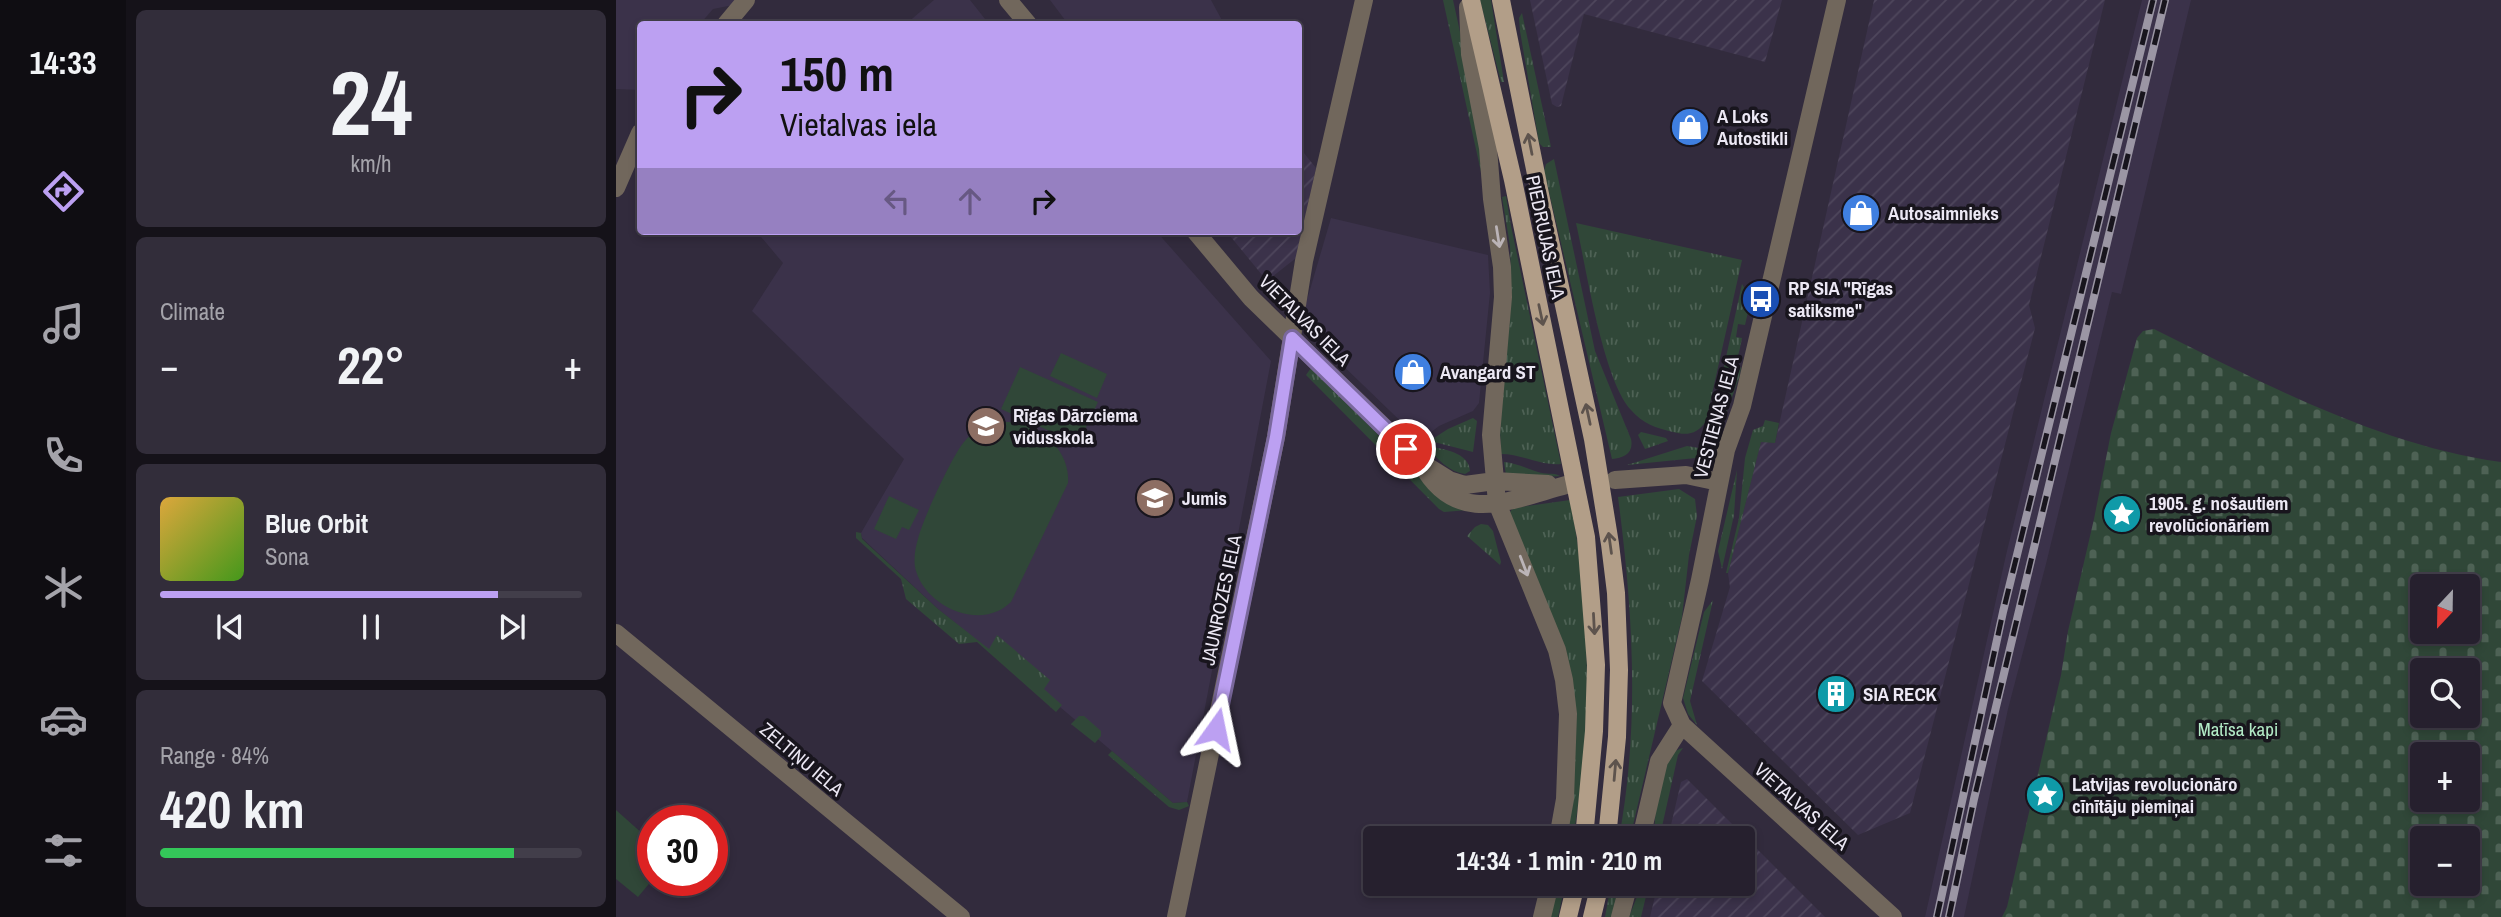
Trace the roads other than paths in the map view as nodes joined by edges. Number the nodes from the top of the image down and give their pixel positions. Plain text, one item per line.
1 (746, 0) edge
2 (1008, 0) edge
3 (1364, 0) edge
4 (1470, 0) edge
5 (1501, 0) edge
6 (1837, 0) edge
7 (728, 21) edge
8 (1026, 21) edge
9 (637, 141) edge
10 (616, 188) edge
11 (1198, 235) edge
12 (1292, 338) junction
13 (1421, 463) junction
14 (1496, 481) junction
15 (1607, 481) junction
16 (1719, 482) junction
17 (1497, 503) junction
18 (616, 633) edge
19 (1682, 725) junction
20 (1560, 826) edge
21 (1585, 826) edge
22 (1608, 826) edge
23 (1644, 826) edge
24 (1547, 896) edge
25 (1573, 896) edge
26 (1597, 896) edge
27 (1626, 896) edge
28 (1174, 913) edge
29 (961, 917) edge
30 (1542, 917) edge
31 (1568, 917) edge
32 (1592, 917) edge
33 (1620, 917) edge
34 (1893, 917) edge

1 - 7 street
2 - 8 street
3 - 12 street, JAUNROZES IELA
4 -> 14 street
4 -> 21 main road, PIEDRUJAS IELA
15 -> 5 main road, PIEDRUJAS IELA
6 - 16 street, VESTIENAS IELA
9 - 10 street
11 - 12 street, VIETALVAS IELA
12 - 13 street, VIETALVAS IELA
12 - 28 street, JAUNROZES IELA
13 - 14 street, VIETALVAS IELA
13 - 17 street, VIETALVAS IELA
14 - 17 street
14 - 17 street, VIETALVAS IELA
15 - 16 street
22 -> 15 main road
16 - 19 street, VESTIENAS IELA
17 -> 20 street
18 - 29 street, ZELTIŅU IELA
19 - 23 street
19 - 34 street, VIETALVAS IELA
24 - 30 street
25 - 31 main road
26 - 32 main road
27 - 33 street

